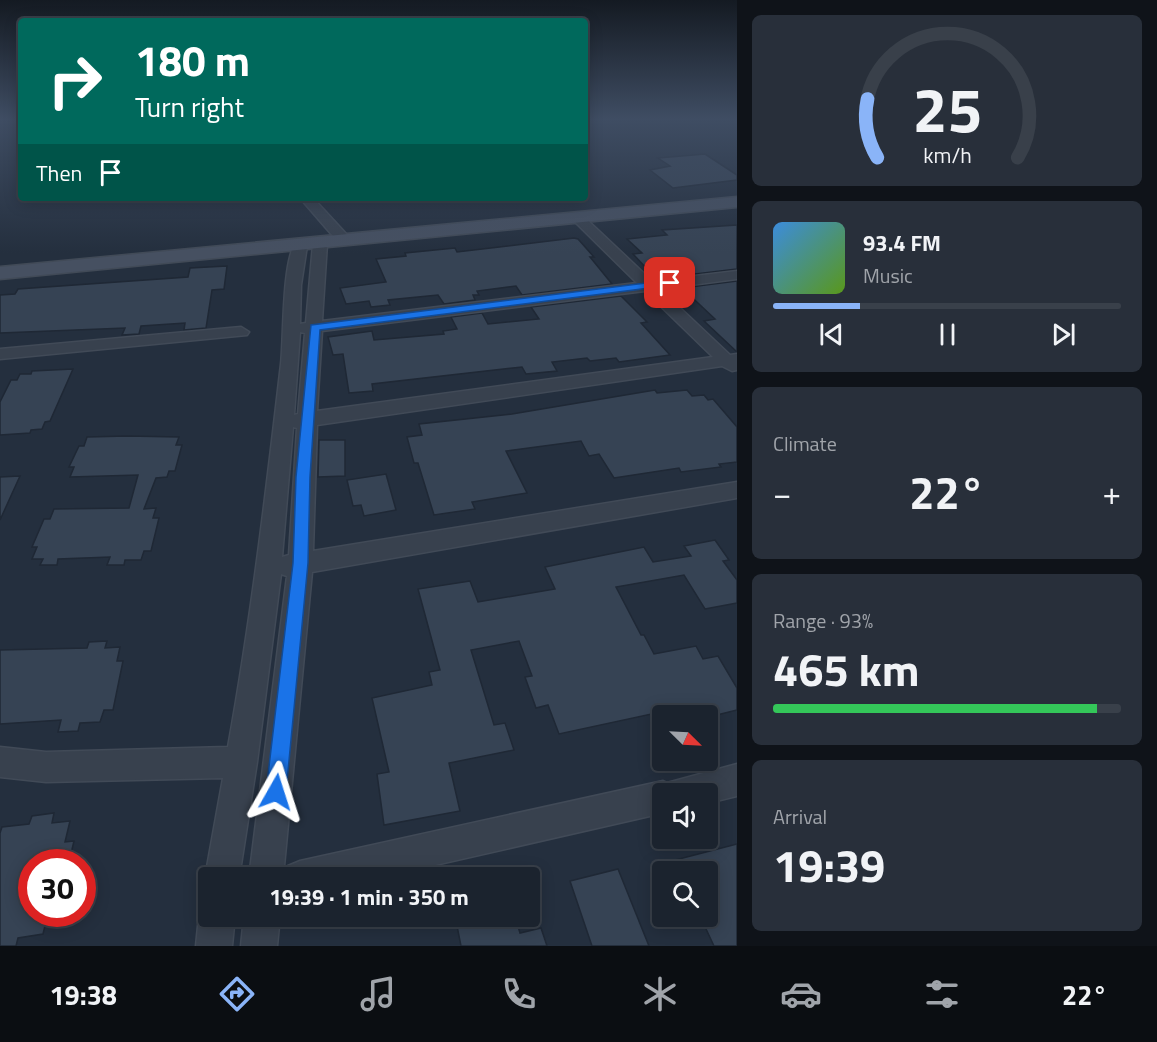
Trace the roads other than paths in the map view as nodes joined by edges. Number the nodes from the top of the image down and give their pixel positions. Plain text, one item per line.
1 (309, 201) edge
2 (737, 202) edge
3 (578, 218) junction
4 (344, 240) junction
5 (310, 245) junction
6 (0, 273) edge
7 (737, 275) edge
8 (647, 286) junction
9 (315, 327) junction
10 (290, 329) junction
11 (241, 332) dead end
12 (0, 354) edge
13 (734, 364) edge
14 (309, 419) junction
15 (284, 422) junction
16 (737, 490) edge
17 (301, 563) junction
18 (269, 568) junction
19 (0, 762) edge
20 (242, 762) junction
21 (737, 780) edge
22 (718, 785) edge
23 (652, 799) edge
24 (224, 867) edge
25 (267, 867) edge
26 (349, 867) edge
27 (216, 927) edge
28 (261, 927) edge
29 (214, 946) edge
30 (259, 946) edge

1 - 4 street
2 - 3 street
3 - 4 street
3 - 8 street
4 - 5 street
5 - 6 street
5 - 9 street
5 - 10 street
7 - 8 street
8 - 9 street
8 - 13 street
9 - 10 street
9 - 14 street
10 - 15 street
11 - 12 street
13 - 14 street
14 - 15 street
14 - 17 street
15 - 18 street
16 - 17 street
17 - 18 street
17 - 25 street
18 - 20 street
19 - 20 street
20 - 24 street
21 - 22 street
23 - 26 street
27 - 29 street
28 - 30 street

